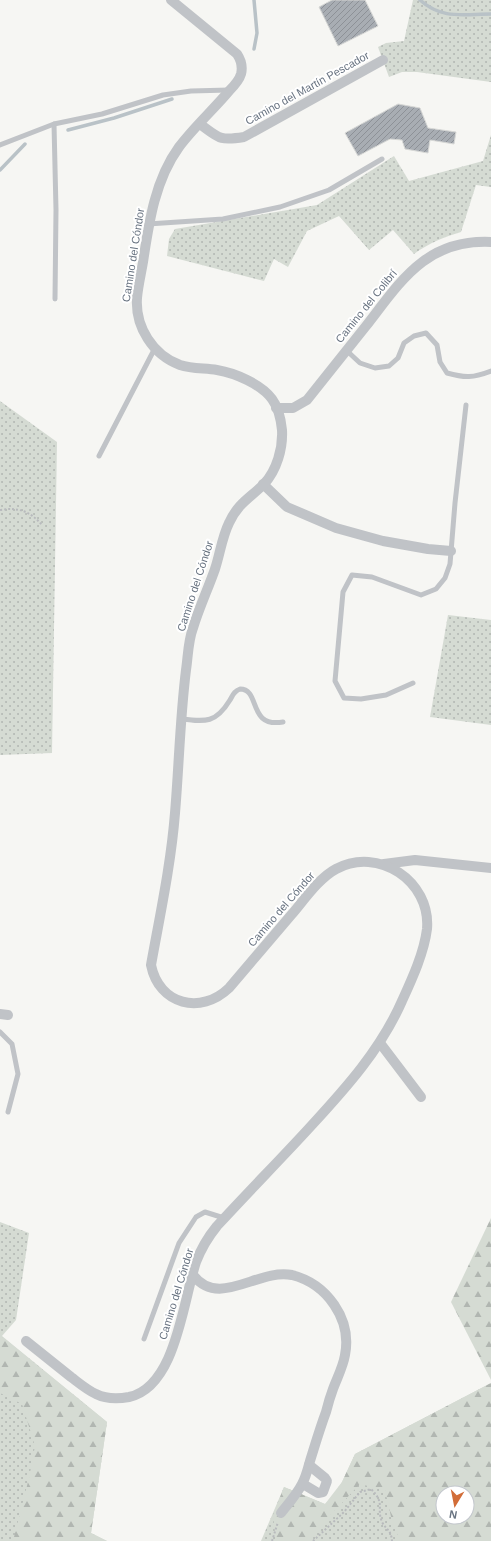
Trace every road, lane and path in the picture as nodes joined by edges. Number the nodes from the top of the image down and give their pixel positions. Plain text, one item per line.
1 (171, 0) edge
2 (383, 60) dead end
3 (230, 90) junction
4 (54, 124) junction
5 (200, 124) junction
6 (0, 145) edge
7 (382, 159) dead end
8 (148, 224) junction
9 (491, 242) edge
10 (55, 299) dead end
11 (155, 348) junction
12 (346, 350) junction
13 (491, 371) edge
14 (466, 405) dead end
15 (276, 408) junction
16 (99, 456) dead end
17 (263, 484) junction
18 (0, 510) edge
19 (42, 525) dead end
20 (451, 551) junction
21 (413, 683) dead end
22 (182, 719) junction
23 (283, 722) dead end
24 (382, 864) junction
25 (491, 868) edge
26 (0, 1032) edge
27 (380, 1043) junction
28 (421, 1097) dead end
29 (8, 1112) dead end
30 (224, 1218) junction
31 (193, 1275) junction
32 (144, 1339) dead end
33 (26, 1341) dead end
34 (309, 1465) junction
35 (302, 1484) junction
36 (281, 1514) joint
37 (272, 1541) edge
38 (313, 1541) edge
39 (392, 1541) edge

1 - 3 street, Camino del Cóndor
2 - 5 street, Camino del Martín Pescador
3 - 4 lane
3 - 5 street, Camino del Cóndor
4 - 6 lane
4 - 10 lane
5 - 8 street, Camino del Cóndor
7 - 8 lane
8 - 11 street, Camino del Cóndor
9 - 12 street, Camino del Colibrí
11 - 15 street, Camino del Cóndor
11 - 16 lane
12 - 13 lane
12 - 15 street, Camino del Colibrí
14 - 20 lane
15 - 17 street, Camino del Cóndor
17 - 20 street
17 - 22 street, Camino del Cóndor
18 - 19 path
20 - 21 lane
22 - 23 lane
22 - 24 street, Camino del Cóndor
24 - 25 street
24 - 27 street, Camino del Cóndor
26 - 29 lane
27 - 28 street
27 - 30 street, Camino del Cóndor
30 - 31 street, Camino del Cóndor
30 - 32 lane
31 - 33 street, Camino del Cóndor
31 - 34 street
34 - 35 street
34 - 35 street
35 - 36 street
36 - 37 path
38 - 39 path

